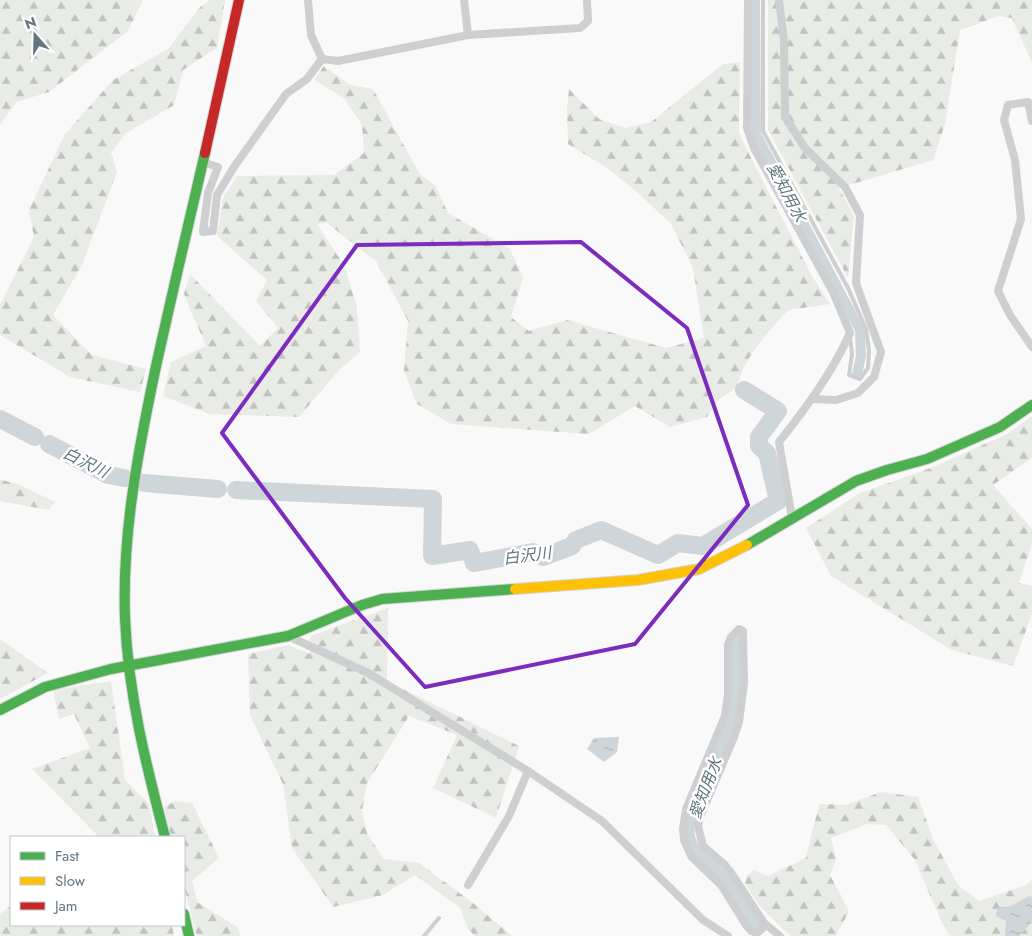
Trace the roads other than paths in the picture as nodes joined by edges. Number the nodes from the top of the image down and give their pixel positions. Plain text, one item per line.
1 (238, 0) edge
2 (308, 0) edge
3 (464, 0) edge
4 (587, 0) edge
5 (748, 0) edge
6 (763, 0) edge
7 (779, 0) edge
8 (468, 35) junction
9 (322, 58) junction
10 (1032, 121) edge
11 (202, 162) junction
12 (850, 332) junction
13 (1032, 347) edge
14 (812, 399) junction
15 (1032, 405) edge
16 (792, 518) junction
17 (288, 636) junction
18 (128, 666) junction
19 (0, 710) edge
20 (528, 771) junction
21 (165, 836) edge
22 (468, 885) dead end
23 (185, 918) edge
24 (439, 918) dead end
25 (764, 923) junction
26 (189, 936) edge
27 (424, 936) edge
28 (728, 936) edge
29 (780, 936) edge

1 - 11 street
2 - 9 street
3 - 8 street
4 - 8 street
5 - 12 street
6 - 12 lane
7 - 14 street
8 - 9 street
9 - 11 street
10 - 13 street
11 - 18 street
12 - 14 street
14 - 16 street
15 - 16 street
16 - 17 street
17 - 18 street
17 - 20 street
18 - 19 street
18 - 21 street
20 - 22 street
20 - 28 street
23 - 26 street
24 - 27 lane
25 - 25 street
25 - 29 street

